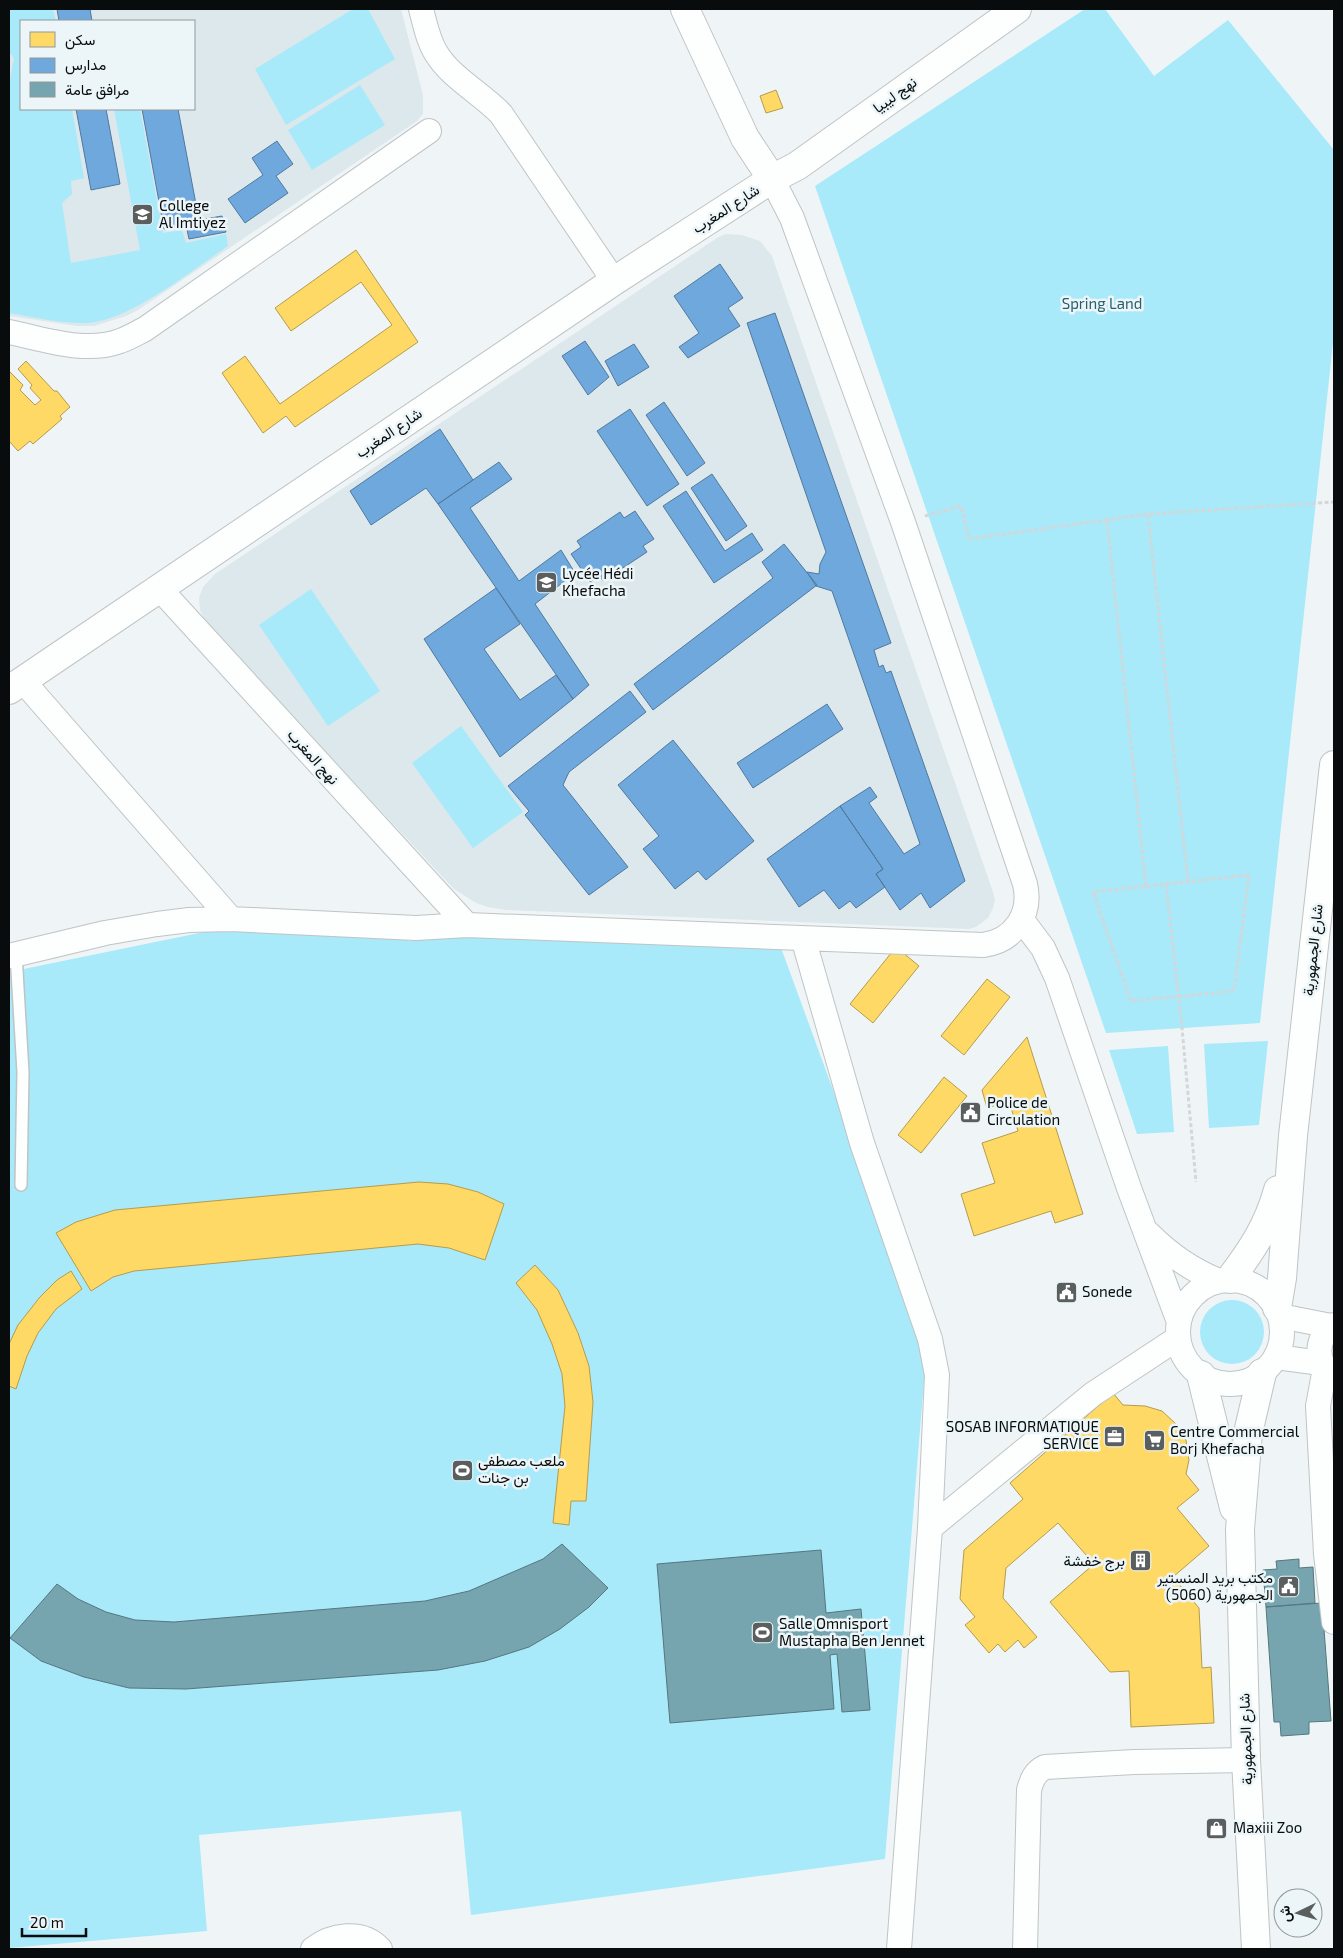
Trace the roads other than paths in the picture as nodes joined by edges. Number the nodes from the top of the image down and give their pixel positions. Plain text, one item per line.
1 (421, 9) edge
2 (685, 9) edge
3 (1016, 9) edge
4 (429, 131) dead end
5 (772, 179) junction
6 (614, 281) junction
7 (9, 332) edge
8 (159, 588) junction
9 (16, 686) edge
10 (1334, 765) edge
11 (232, 919) junction
12 (1022, 920) junction
13 (467, 926) junction
14 (803, 938) junction
15 (12, 955) edge
16 (1293, 1136) junction
17 (21, 1185) dead end
18 (1145, 1230) junction
19 (1224, 1280) junction
20 (1278, 1312) junction
21 (1333, 1325) edge
22 (1179, 1330) junction
23 (1269, 1365) junction
24 (1194, 1369) junction
25 (1327, 1369) edge
26 (1126, 1371) junction
27 (1334, 1410) edge
28 (1319, 1434) junction
29 (930, 1528) junction
30 (1240, 1529) junction
31 (1334, 1622) edge
32 (1246, 1760) junction
33 (313, 1949) edge
34 (380, 1949) edge
35 (899, 1949) edge
36 (1025, 1949) edge
37 (1256, 1949) edge

1 - 6 street
2 - 5 main road
3 - 5 main road, نهج ليبيا
4 - 7 street
5 - 6 main road, شارع المغرب
5 - 12 street
6 - 8 main road, شارع المغرب
8 - 9 main road, شارع المغرب
8 - 13 street, نهج المغرب
9 - 11 street
10 - 16 main road, شارع الجمهورية
11 - 13 street
11 - 15 street
12 - 14 street
12 - 18 street
13 - 14 street
14 - 29 street
15 - 17 lane
16 - 19 main road, شارع الجمهورية
16 - 20 main road, شارع الجمهورية
18 - 19 street
18 - 22 street
19 - 20 street
19 - 22 street
20 - 21 street
20 - 23 street
21 - 25 street
22 - 24 street
22 - 26 street
23 - 24 street
23 - 25 street
23 - 30 main road, شارع الجمهورية
24 - 26 street
24 - 30 main road, شارع الجمهورية
25 - 28 street
26 - 29 street
27 - 28 street
28 - 31 street
29 - 35 street
30 - 32 main road, شارع الجمهورية
32 - 36 street
32 - 37 main road, شارع الجمهورية
33 - 34 street

